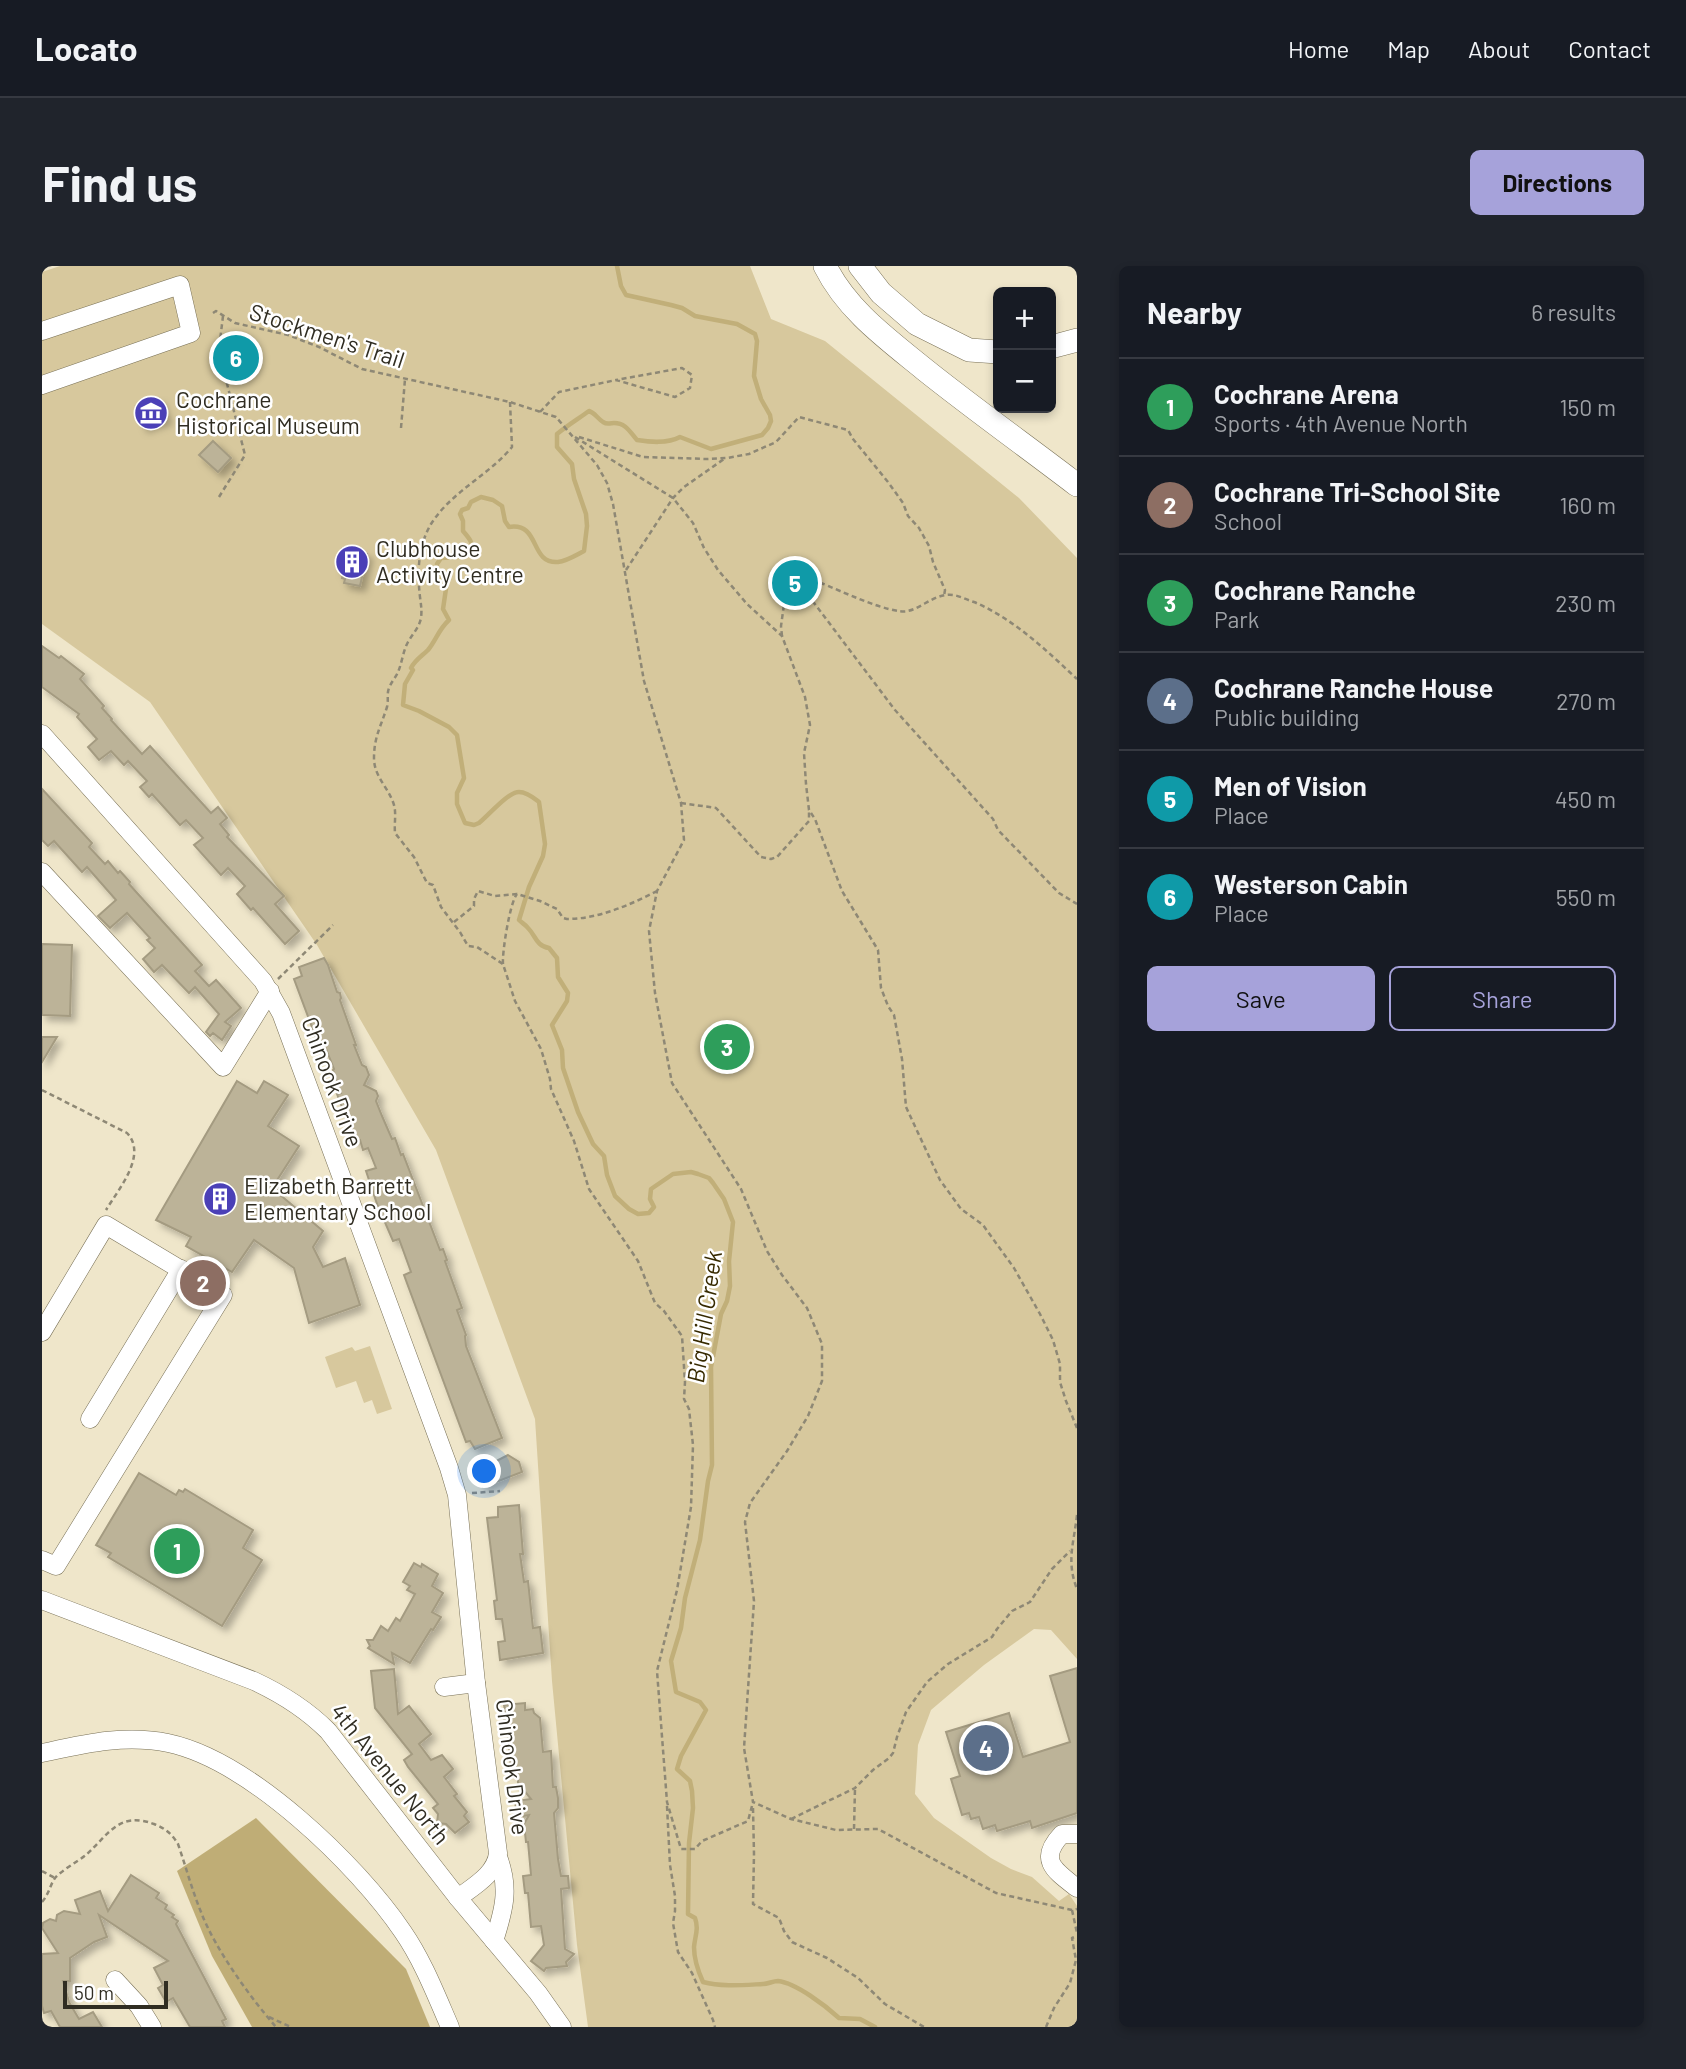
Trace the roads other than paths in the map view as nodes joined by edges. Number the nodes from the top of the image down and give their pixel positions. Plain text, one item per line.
1 (825, 266) edge
2 (860, 266) edge
3 (42, 331) edge
4 (1077, 340) edge
5 (1056, 345) edge
6 (993, 352) edge
7 (42, 385) edge
8 (1077, 485) edge
9 (42, 734) edge
10 (42, 872) edge
11 (273, 986) junction
12 (181, 1269) junction
13 (42, 1332) edge
14 (90, 1419) dead end
15 (42, 1560) edge
16 (42, 1600) edge
17 (476, 1683) junction
18 (444, 1687) dead end
19 (42, 1752) edge
20 (1077, 1834) edge
21 (498, 1857) junction
22 (1077, 1888) edge
23 (458, 1898) junction
24 (494, 1941) junction
25 (116, 1980) dead end
26 (152, 2027) edge
27 (450, 2027) edge
28 (562, 2027) edge

1 - 8 main road
2 - 6 main road
3 - 7 street
4 - 5 main road
9 - 11 street, Chinook Drive
10 - 11 street
11 - 17 street, Chinook Drive
12 - 13 street
12 - 14 street
12 - 15 street
16 - 23 street, 4th Avenue North
17 - 18 street, Chinook Drive
17 - 21 street, Chinook Drive
19 - 27 street
20 - 22 street
21 - 23 street, Chinook Drive
21 - 24 street, Chinook Drive
23 - 24 street, 4th Avenue North
24 - 28 street, 4th Avenue North
25 - 26 street

